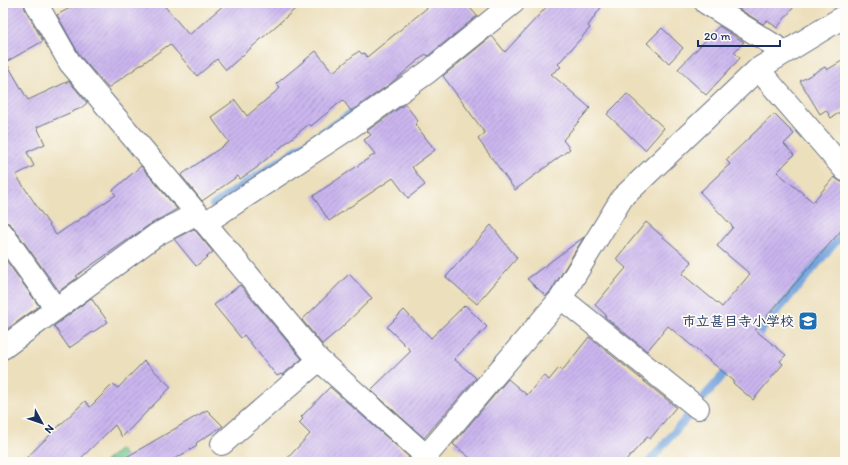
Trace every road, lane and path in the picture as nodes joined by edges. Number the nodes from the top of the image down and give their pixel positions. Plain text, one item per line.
1 (36, 3) edge
2 (513, 3) edge
3 (706, 3) edge
4 (845, 16) edge
5 (785, 52) junction
6 (758, 68) junction
7 (845, 170) edge
8 (201, 218) junction
9 (3, 234) edge
10 (561, 298) junction
11 (56, 309) junction
12 (3, 348) edge
13 (319, 360) junction
14 (698, 408) dead end
15 (222, 444) dead end
16 (424, 459) edge

1 - 8 street
2 - 8 street
3 - 5 street
4 - 5 street
5 - 6 street
6 - 7 street
6 - 10 street
8 - 11 street
8 - 13 street
9 - 11 street
10 - 14 street
10 - 16 street
11 - 12 street
13 - 15 street
13 - 16 street

